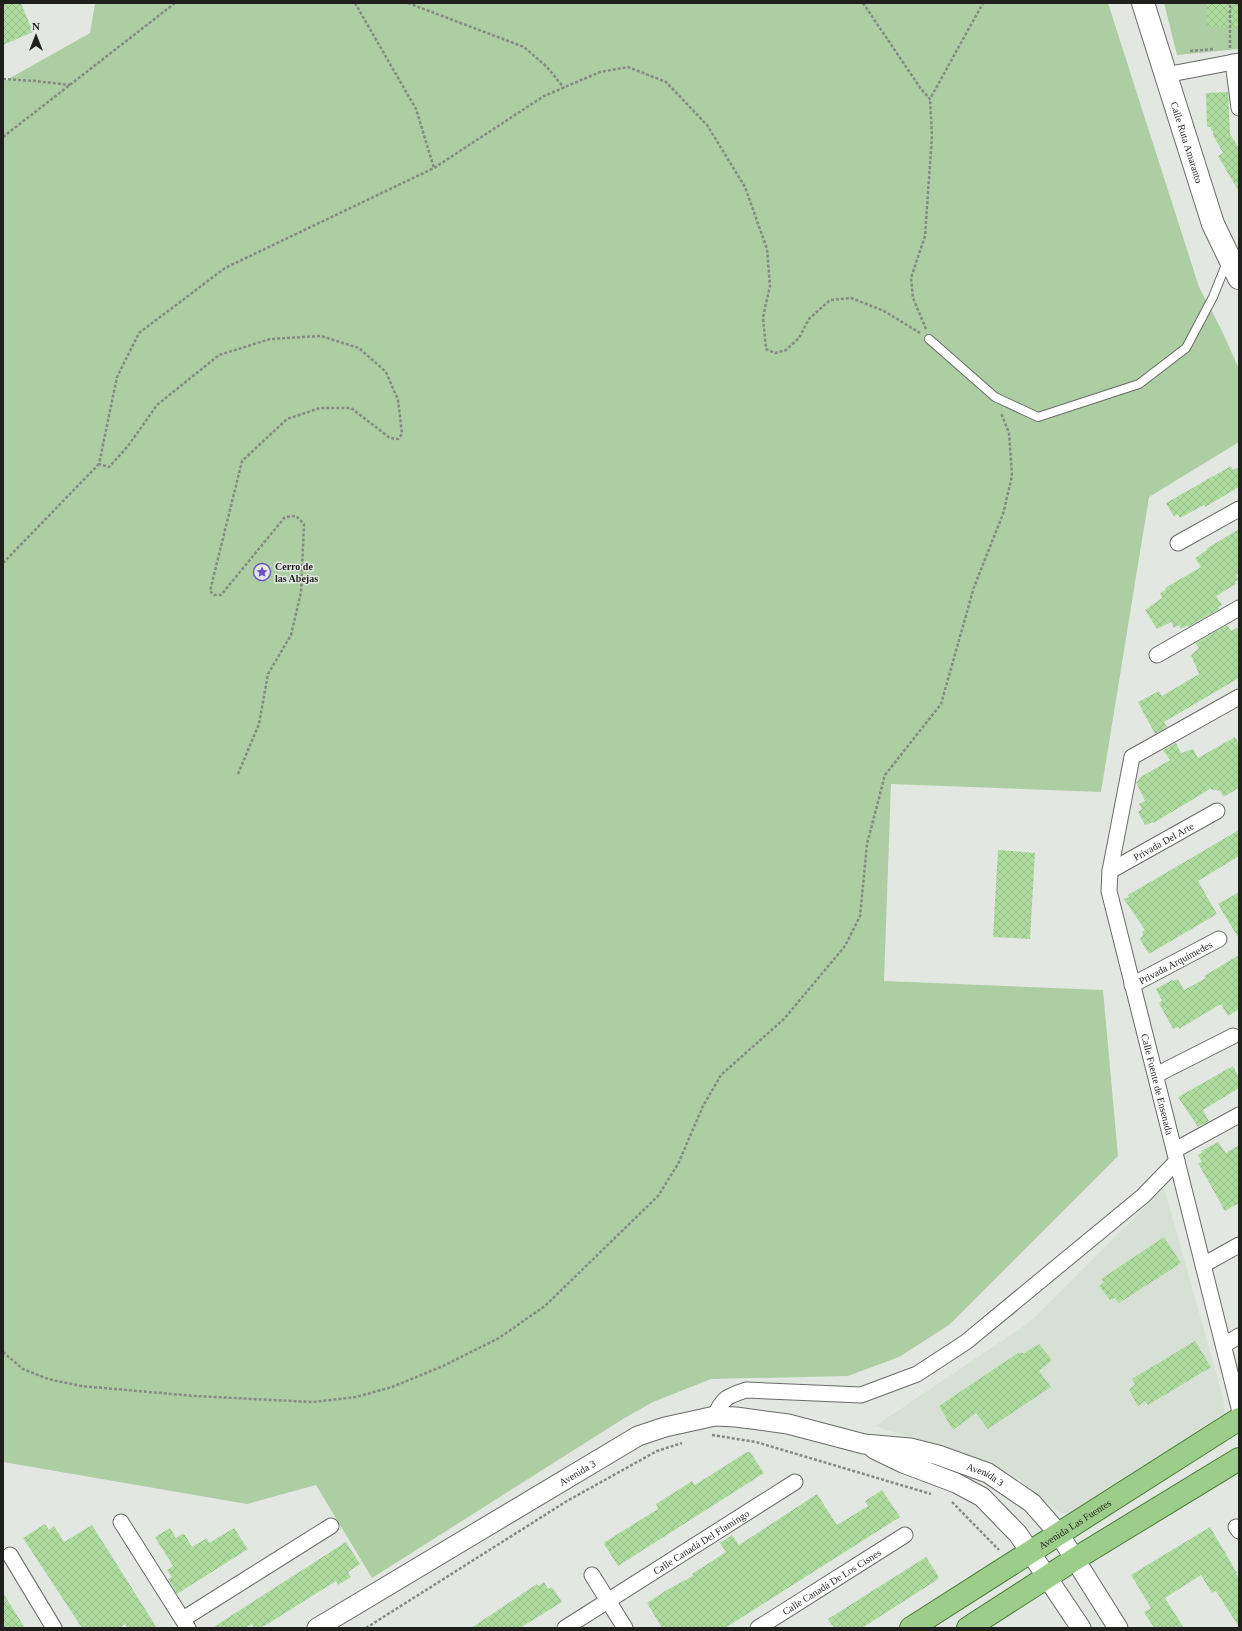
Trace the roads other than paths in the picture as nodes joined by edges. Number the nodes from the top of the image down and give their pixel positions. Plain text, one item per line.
1 (1143, 3) edge
2 (1236, 61) edge
3 (1165, 75) junction
4 (1239, 108) edge
5 (1229, 257) junction
6 (1239, 278) edge
7 (929, 339) road end
8 (1239, 509) edge
9 (1178, 543) dead end
10 (1239, 608) edge
11 (1157, 655) dead end
12 (1239, 697) edge
13 (1217, 811) dead end
14 (1110, 871) junction
15 (1219, 939) dead end
16 (1132, 985) junction
17 (1233, 1036) dead end
18 (1156, 1075) junction
19 (1239, 1115) edge
20 (1176, 1155) junction
21 (1239, 1245) edge
22 (1204, 1265) junction
23 (1239, 1336) edge
24 (1224, 1345) junction
25 (1239, 1408) edge
26 (716, 1416) junction
27 (1239, 1419) edge
28 (864, 1444) junction
29 (1239, 1459) edge
30 (972, 1467) junction
31 (795, 1482) dead end
32 (963, 1487) junction
33 (121, 1522) dead end
34 (331, 1526) dead end
35 (1059, 1534) junction
36 (906, 1535) dead end
37 (1031, 1553) junction
38 (10, 1555) dead end
39 (1075, 1559) junction
40 (592, 1575) dead end
41 (1047, 1577) junction
42 (608, 1602) junction
43 (185, 1624) edge
44 (54, 1628) edge
45 (317, 1628) edge
46 (565, 1628) edge
47 (625, 1628) edge
48 (758, 1628) edge
49 (911, 1628) edge
50 (968, 1628) edge
51 (1081, 1628) edge
52 (1118, 1628) edge

1 - 3 main road, Calle Ruta Amaranto
2 - 3 street
2 - 4 street
3 - 5 main road, Calle Ruta Amaranto
5 - 6 main road, Calle Ruta Amaranto
5 - 7 lane
8 - 9 street
10 - 11 street
12 - 14 street, Calle Fuente de Ensenada
13 - 14 street, Privada Del Arte
14 - 16 street, Calle Fuente de Ensenada
15 - 16 street, Privada Arquímedes
16 - 18 street, Calle Fuente de Ensenada
17 - 18 street
18 - 20 street, Calle Fuente de Ensenada
19 - 20 street
20 - 22 street, Calle Fuente de Ensenada
20 - 26 street
21 - 22 street
22 - 24 street, Calle Fuente de Ensenada
23 - 24 street
24 - 25 street, Calle Fuente de Ensenada
26 - 28 street, Avenida 3
26 - 45 street, Avenida 3
27 - 35 main road, Avenida Las Fuentes
28 - 30 street, Avenida 3
28 - 32 street, Avenida 3
29 - 39 main road
30 - 32 street
30 - 35 street, Avenida 3
31 - 42 street, Calle Canadá Del Flamingo
32 - 37 street, Avenida 3
33 - 43 street
34 - 43 street
35 - 37 main road, Avenida Las Fuentes
35 - 39 street, Avenida 3
36 - 48 street, Calle Canadá De Los Cisnes
37 - 41 street, Avenida 3
37 - 49 main road, Avenida Las Fuentes
38 - 44 street
39 - 41 main road
39 - 52 street, Avenida 3
40 - 42 street
41 - 50 main road
41 - 51 street, Avenida 3
42 - 46 street, Calle Canadá Del Flamingo
42 - 47 street

